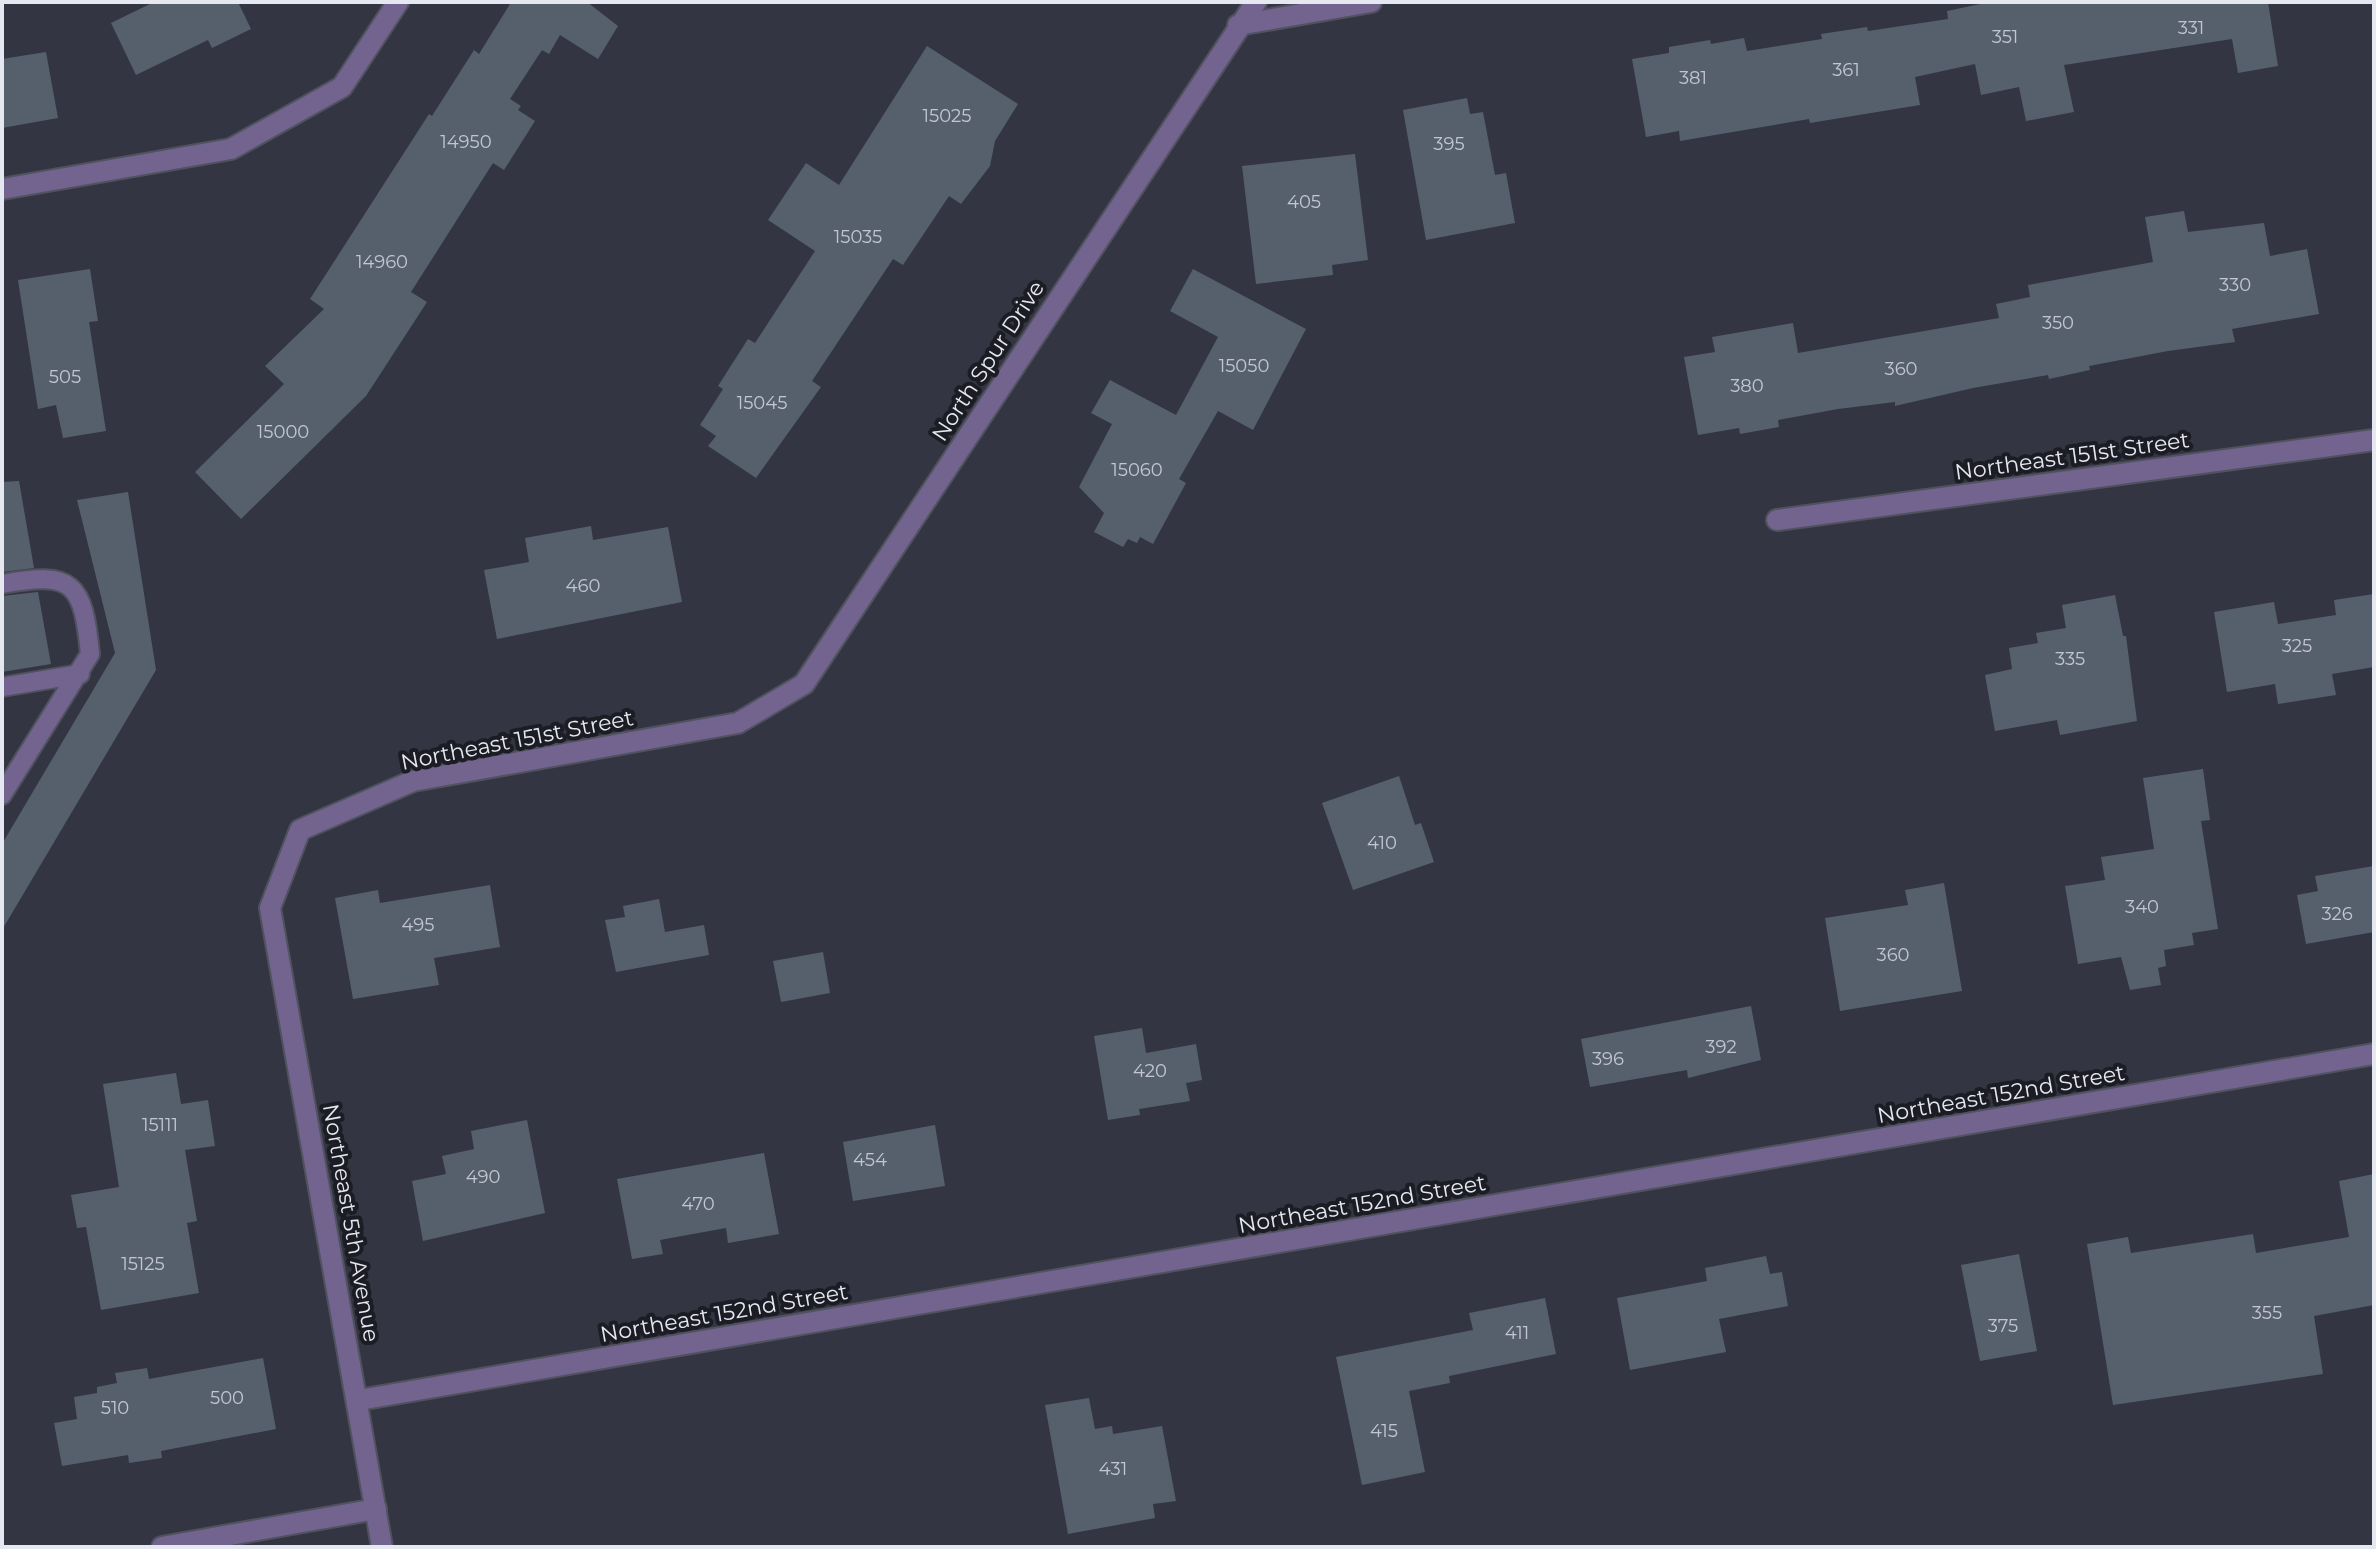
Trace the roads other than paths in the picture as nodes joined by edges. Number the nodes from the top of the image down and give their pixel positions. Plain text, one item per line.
1 (398, 2) edge
2 (1256, 2) edge
3 (1371, 2) edge
4 (1238, 25) junction
5 (2, 189) edge
6 (2374, 440) edge
7 (1777, 520) dead end
8 (2, 584) edge
9 (80, 674) junction
10 (2, 687) edge
11 (738, 723) joint
12 (10, 772) edge
13 (2, 795) edge
14 (270, 908) joint
15 (2374, 1054) edge
16 (359, 1400) junction
17 (376, 1509) junction
18 (162, 1547) edge
19 (382, 1547) edge

1 - 5 street
2 - 4 street, North Spur Drive
3 - 4 street
4 - 11 street, North Spur Drive
6 - 7 street, Northeast 151st Street
8 - 9 lane
9 - 10 lane
9 - 12 lane
11 - 14 street, Northeast 151st Street
12 - 13 lane
14 - 16 street, Northeast 5th Avenue
15 - 16 street, Northeast 152nd Street
16 - 17 street, Northeast 5th Avenue
17 - 18 street
17 - 19 street, Northeast 5th Avenue

